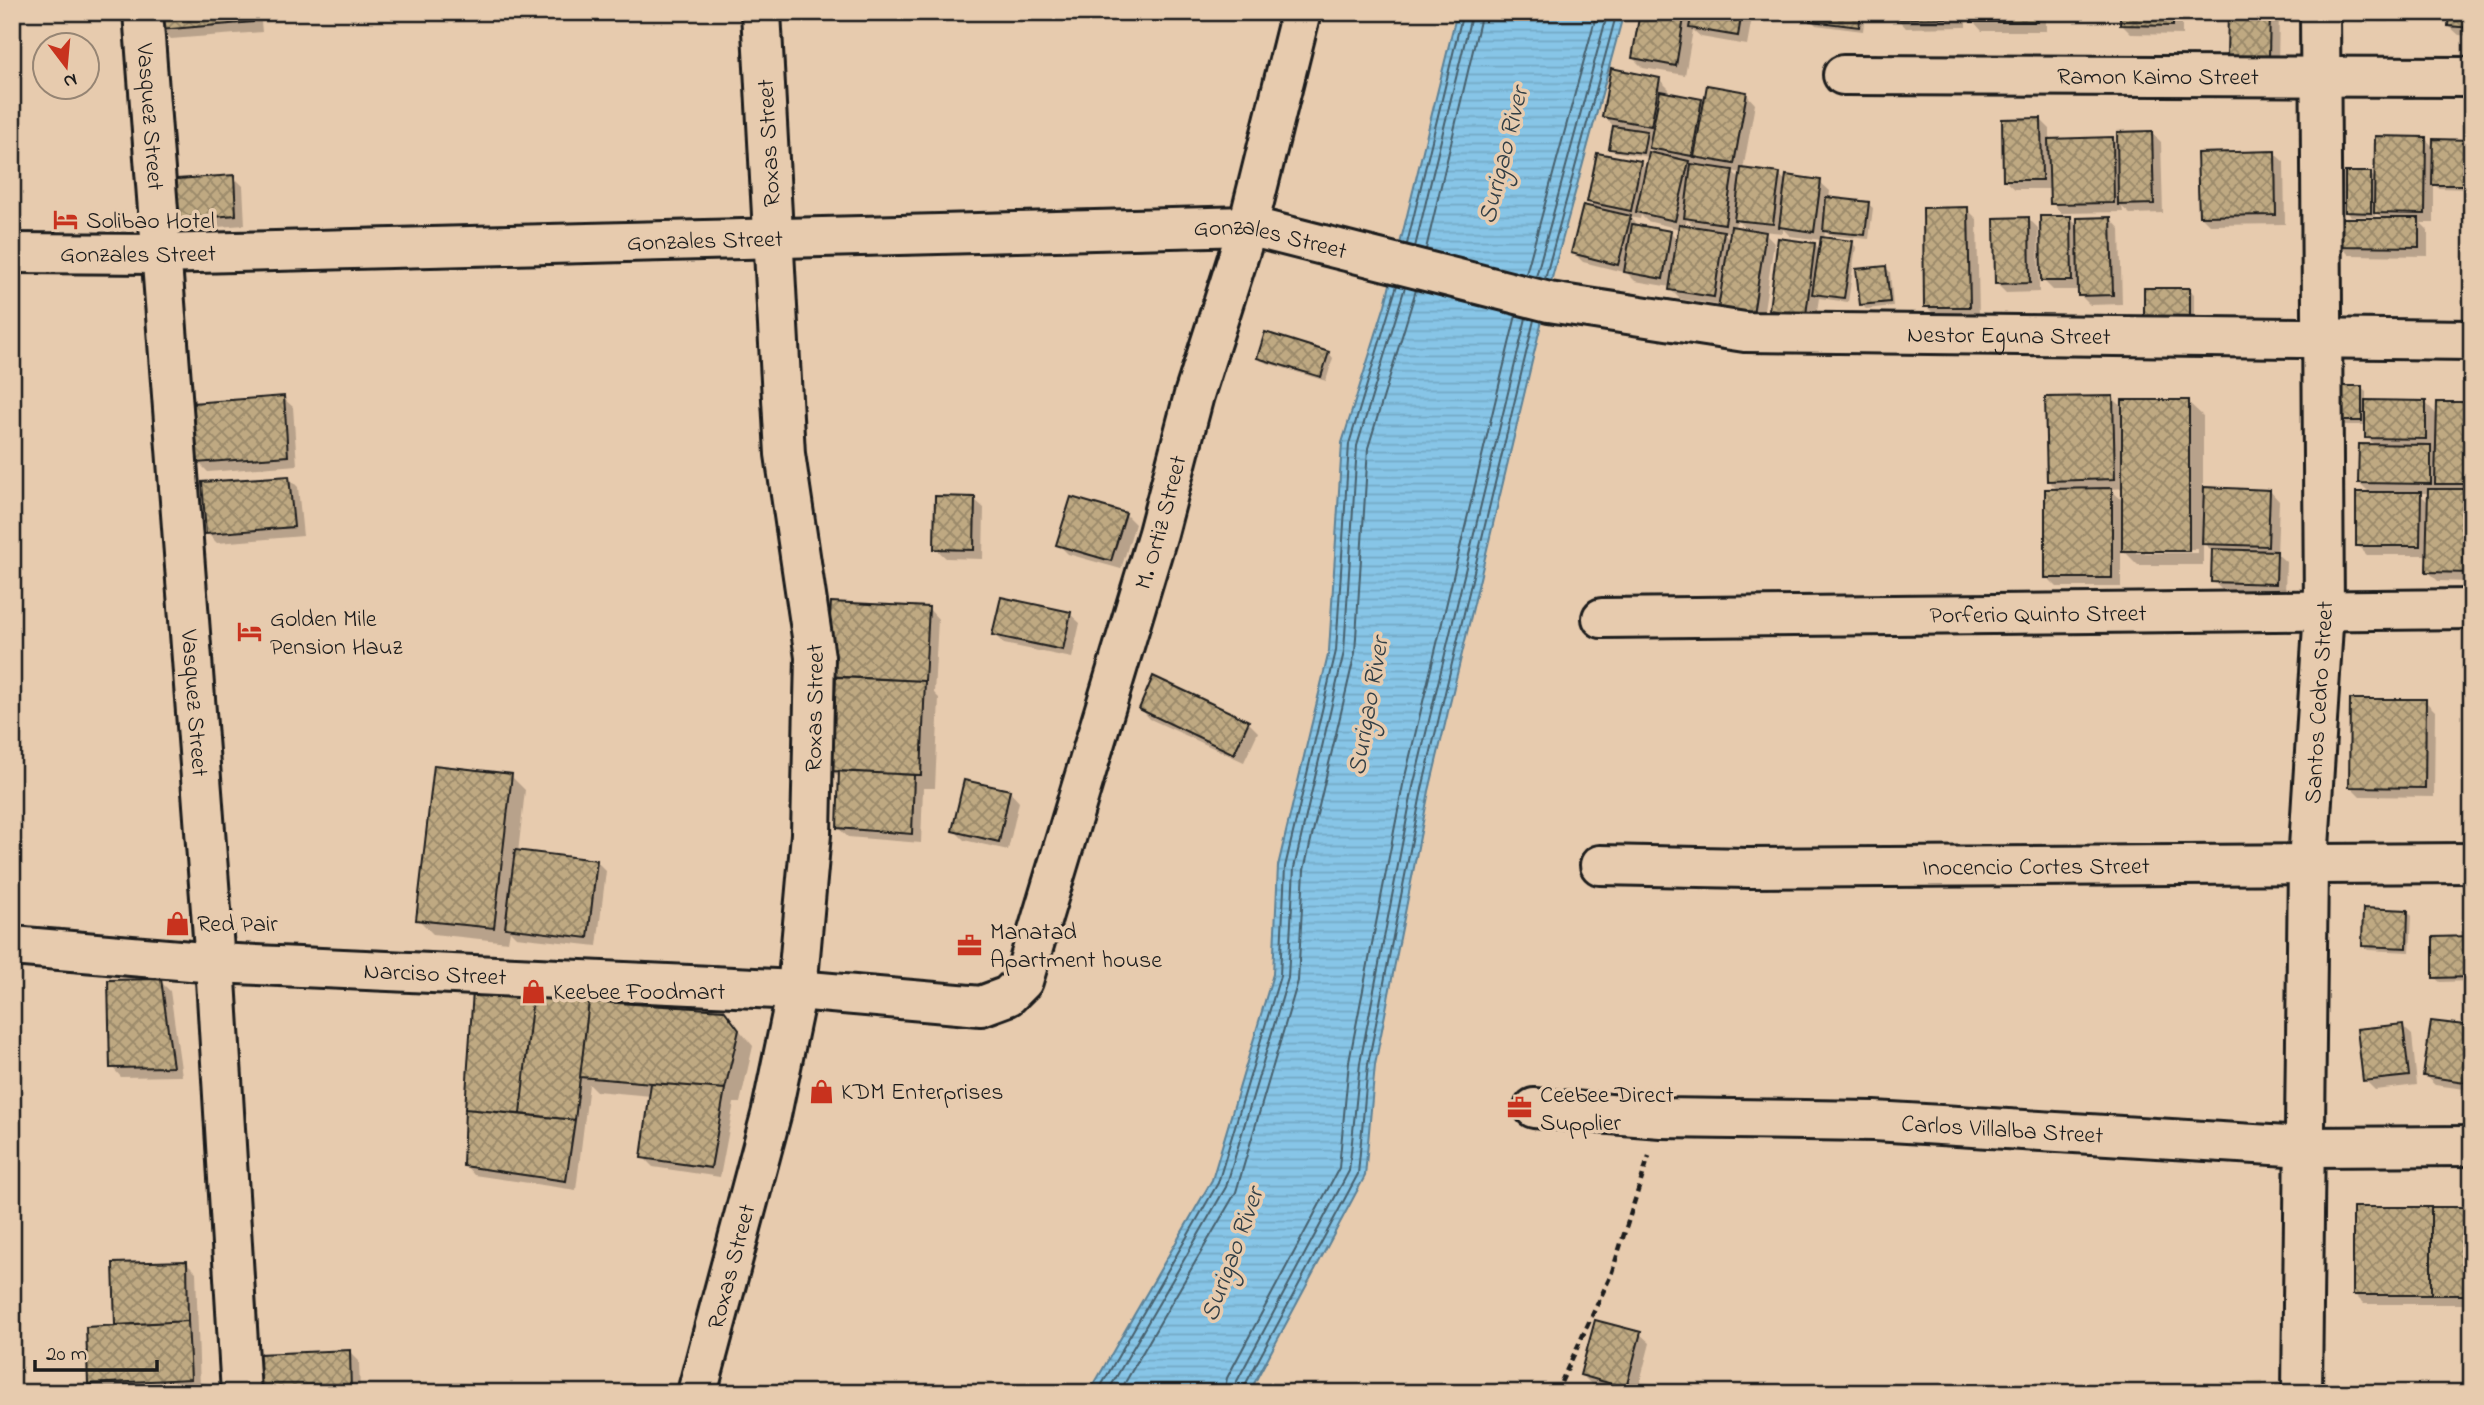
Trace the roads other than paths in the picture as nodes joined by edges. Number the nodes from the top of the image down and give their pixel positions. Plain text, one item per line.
1 (143, 12) edge
2 (761, 12) edge
3 (1301, 12) edge
4 (2320, 12) edge
5 (1843, 75) dead end
6 (2472, 77) edge
7 (2319, 78) junction
8 (1248, 226) junction
9 (773, 237) junction
10 (12, 253) edge
11 (159, 254) junction
12 (1549, 302) joint
13 (2323, 340) junction
14 (2472, 340) edge
15 (2472, 609) edge
16 (2325, 610) junction
17 (1602, 618) dead end
18 (2308, 863) junction
19 (2472, 863) edge
20 (1600, 865) dead end
21 (12, 946) edge
22 (215, 963) junction
23 (797, 990) junction
24 (981, 1006) joint
25 (1534, 1108) dead end
26 (2472, 1146) edge
27 (2305, 1147) junction
28 (241, 1393) edge
29 (697, 1393) edge
30 (2302, 1393) edge

1 - 11 street, Vasquez Street
2 - 9 street, Roxas Street
3 - 8 street, M. Ortiz Street
4 - 7 street, Santos Cedro Street
5 - 7 street, Ramon Kaimo Street
6 - 7 street, Ramon Kaimo Street
7 - 13 street, Santos Cedro Street
8 - 9 street, Gonzales Street
8 - 12 street, Gonzales Street
8 - 24 street, M. Ortiz Street
9 - 11 street, Gonzales Street
9 - 23 street, Roxas Street
10 - 11 street, Gonzales Street
11 - 22 street, Vasquez Street
12 - 13 street, Nestor Eguna Street
13 - 14 street, Nestor Eguna Street
13 - 16 street, Santos Cedro Street
15 - 16 street, Porferio Quinto Street
16 - 17 street, Porferio Quinto Street
16 - 18 street, Santos Cedro Street
18 - 19 street, Inocencio Cortes Street
18 - 20 street, Inocencio Cortes Street
18 - 27 street, Santos Cedro Street
21 - 22 street, Narciso Street
22 - 23 street, Narciso Street
22 - 28 street, Vasquez Street
23 - 24 street, Narciso Street
23 - 29 street, Roxas Street
25 - 27 street, Carlos Villalba Street
26 - 27 street, Carlos Villalba Street
27 - 30 street, Santos Cedro Street

